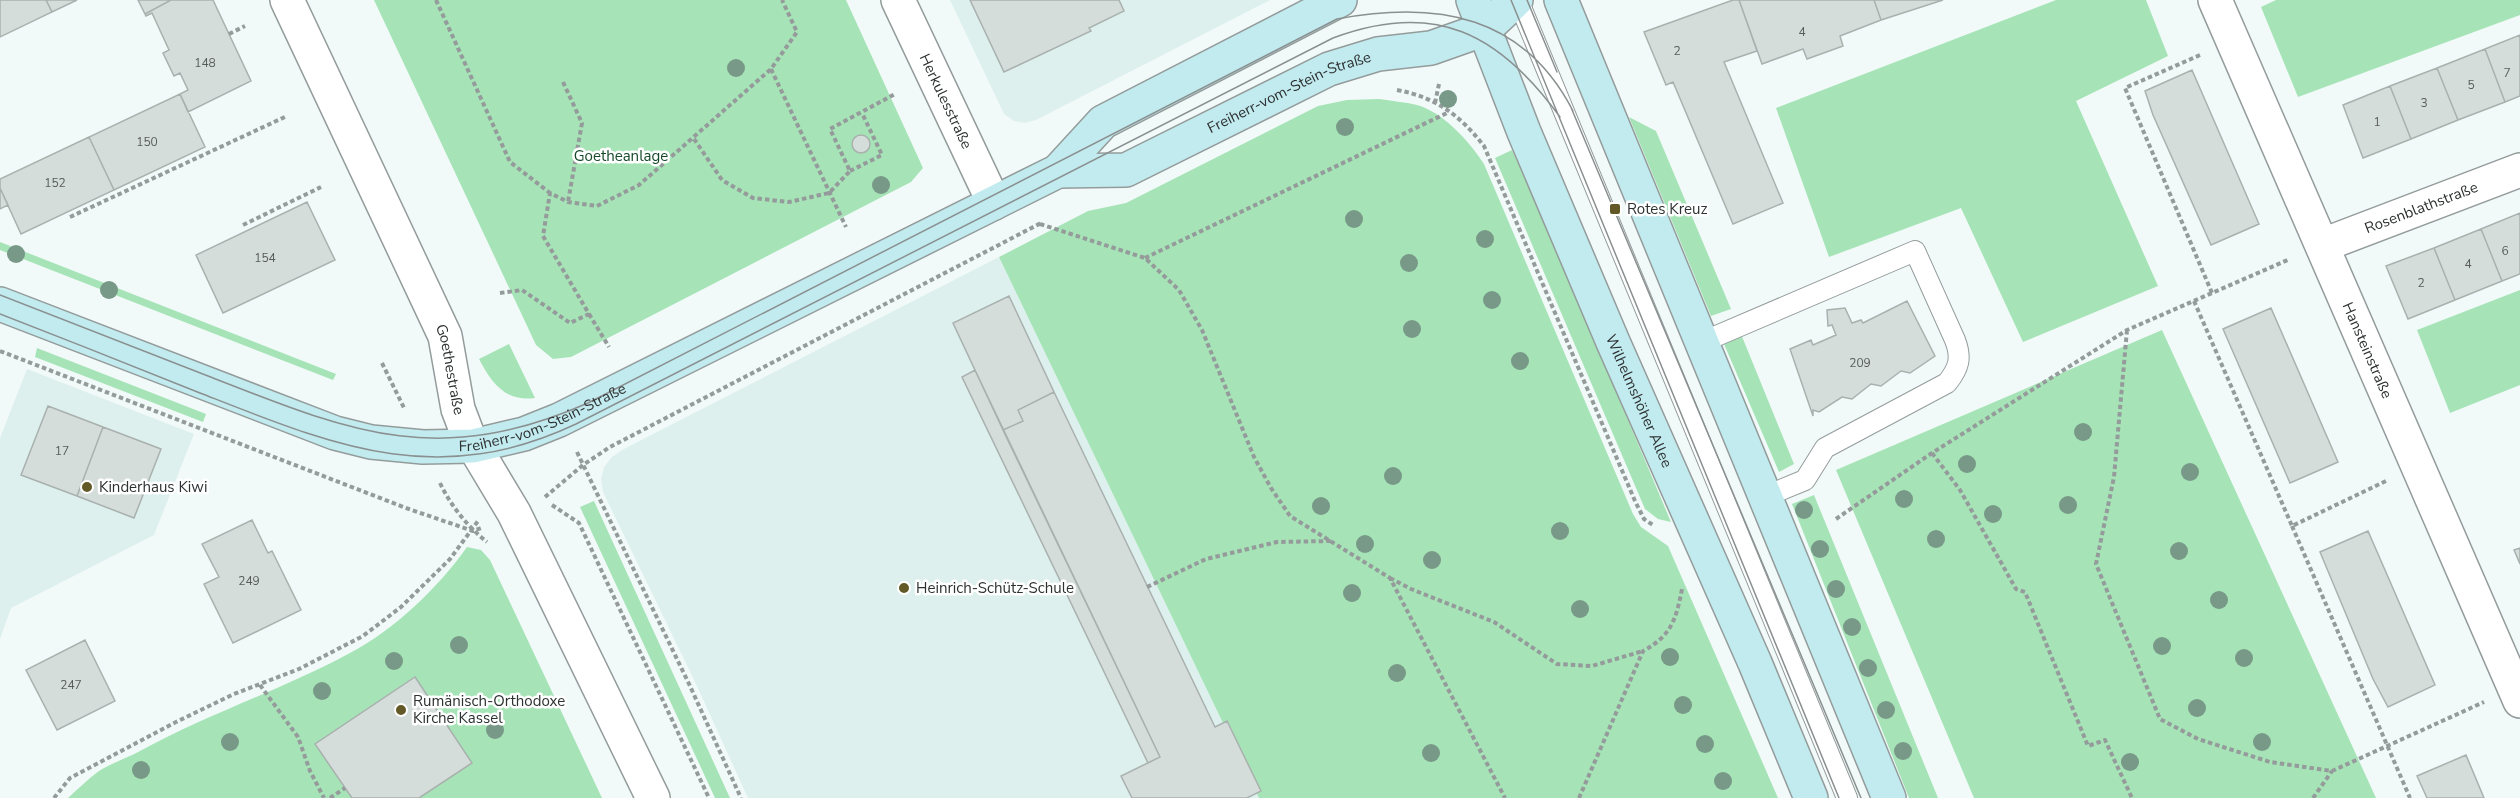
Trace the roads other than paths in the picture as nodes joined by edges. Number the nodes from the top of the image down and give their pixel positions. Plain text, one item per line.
1 (287, 0) edge
2 (898, 0) edge
3 (1340, 0) edge
4 (1517, 0) edge
5 (1561, 0) edge
6 (2215, 0) edge
7 (1479, 14) edge
8 (2520, 170) edge
9 (1058, 171) junction
10 (994, 203) junction
11 (2323, 245) junction
12 (0, 304) edge
13 (1700, 343) junction
14 (473, 446) junction
15 (1764, 497) junction
16 (2518, 692) edge
17 (653, 798) edge
18 (1811, 798) edge
19 (1847, 798) edge
20 (1889, 798) edge

1 - 14 street, Goethestraße
2 - 10 street, Herkulesstraße
3 - 9 street, Freiherr-vom-Stein-Straße
4 - 7 street, Freiherr-vom-Stein-Straße
4 - 19 lane
5 - 13 street
6 - 11 street, Hansteinstraße
7 - 9 street, Freiherr-vom-Stein-Straße
7 - 18 street, Wilhelmshöher Allee
8 - 11 street, Rosenblathstraße
9 - 10 street, Freiherr-vom-Stein-Straße
10 - 14 street, Freiherr-vom-Stein-Straße
11 - 16 street, Hansteinstraße
12 - 14 street, Freiherr-vom-Stein-Straße
13 - 15 street
13 - 15 lane
14 - 17 street, Goethestraße
15 - 20 street

